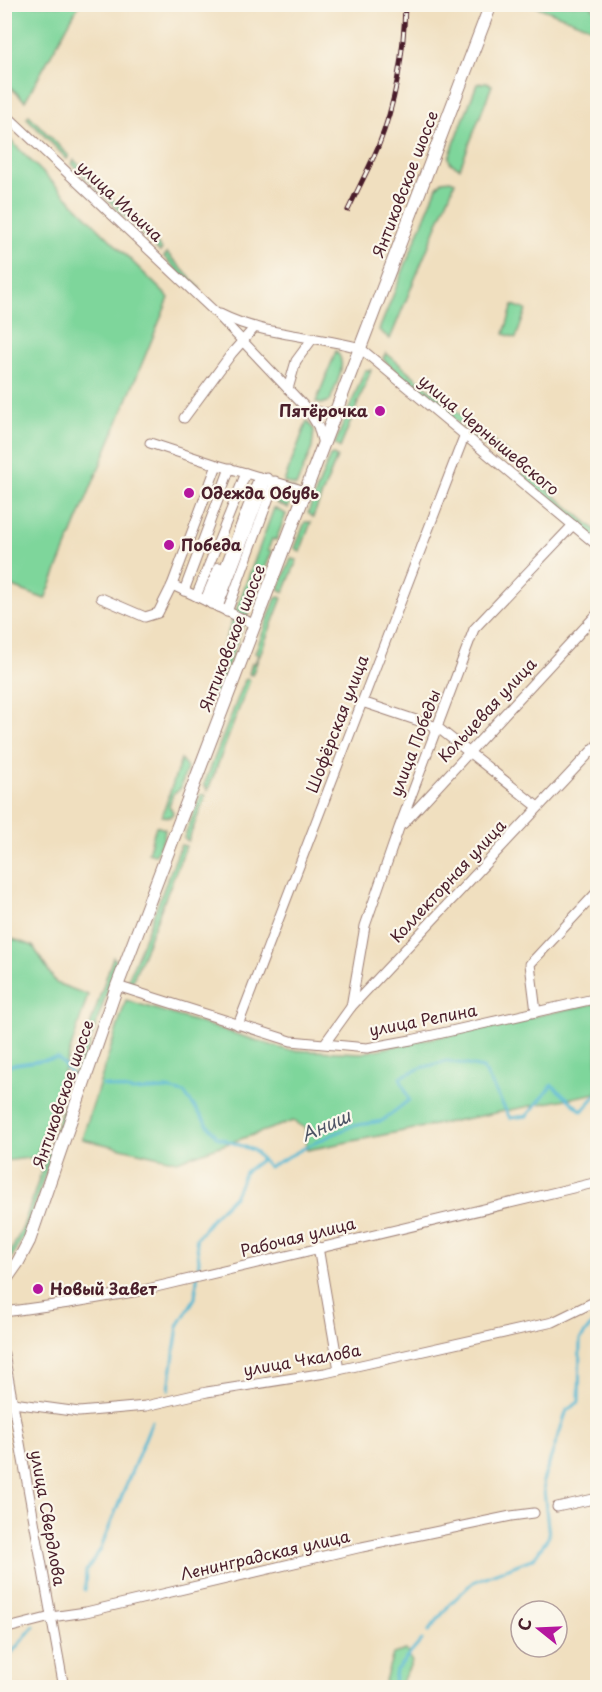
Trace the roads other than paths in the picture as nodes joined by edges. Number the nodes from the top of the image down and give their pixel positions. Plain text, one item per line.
1 (491, 4) edge
2 (4, 112) edge
3 (215, 312) junction
4 (255, 327) junction
5 (313, 338) junction
6 (243, 342) junction
7 (360, 348) junction
8 (288, 389) junction
9 (308, 410) junction
10 (336, 411) junction
11 (184, 418) dead end
12 (465, 434) junction
13 (150, 443) dead end
14 (323, 444) junction
15 (230, 468) junction
16 (259, 478) junction
17 (305, 491) junction
18 (234, 499) junction
19 (195, 524) junction
20 (224, 524) junction
21 (573, 525) junction
22 (232, 532) junction
23 (597, 546) edge
24 (238, 553) junction
25 (184, 591) junction
26 (101, 598) dead end
27 (597, 613) edge
28 (255, 625) junction
29 (362, 702) junction
30 (437, 727) junction
31 (597, 744) edge
32 (469, 751) junction
33 (538, 807) junction
34 (399, 828) junction
35 (597, 891) edge
36 (117, 986) junction
37 (597, 998) edge
38 (351, 1006) junction
39 (536, 1012) junction
40 (238, 1025) junction
41 (325, 1043) junction
42 (597, 1182) edge
43 (318, 1247) junction
44 (4, 1282) edge
45 (597, 1300) edge
46 (4, 1312) edge
47 (4, 1354) edge
48 (339, 1370) junction
49 (9, 1404) edge
50 (597, 1498) edge
51 (557, 1507) dead end
52 (534, 1513) dead end
53 (51, 1617) junction
54 (4, 1629) edge
55 (64, 1688) edge

1 - 7 main road, Янтиковское шоссе
2 - 3 street, улица Ильича
3 - 4 street, улица Ильича
3 - 6 street, улица Ильича
4 - 5 street, улица Ильича
4 - 6 street
5 - 7 street, улица Ильича
5 - 8 street
6 - 8 street, улица Ильича
6 - 11 street
7 - 10 main road, Янтиковское шоссе
7 - 12 street, улица Чернышевского
8 - 9 street, улица Ильича
9 - 10 street
9 - 14 street, улица Ильича
10 - 14 main road, Янтиковское шоссе
12 - 21 street, улица Чернышевского
12 - 29 street, Шофёрская улица
13 - 19 street
14 - 17 main road, Янтиковское шоссе
15 - 16 street
15 - 19 street
15 - 25 street
16 - 17 street
16 - 18 street
16 - 19 street
16 - 22 street
16 - 24 street
16 - 24 street
16 - 24 street
17 - 28 main road, Янтиковское шоссе
18 - 19 street
18 - 19 street
18 - 20 street
18 - 24 street
18 - 24 street
19 - 20 street
19 - 24 street
19 - 24 street
19 - 24 street
19 - 24 street
19 - 24 street
19 - 24 street
19 - 24 street
19 - 24 street
19 - 24 street
19 - 24 street
19 - 25 street
19 - 26 street
20 - 22 street
20 - 24 street
20 - 24 street
21 - 23 street, улица Чернышевского
21 - 30 street, улица Победы
22 - 24 street
22 - 24 street
24 - 25 street
24 - 28 street
27 - 32 street, Кольцевая улица
28 - 36 main road, Янтиковское шоссе
29 - 30 street
29 - 40 street, Шофёрская улица
30 - 32 street
30 - 34 street, улица Победы
31 - 33 street, Коллекторная улица
32 - 33 street
32 - 34 street, Кольцевая улица
33 - 38 street, Коллекторная улица
34 - 38 street, улица Победы
35 - 39 street
36 - 40 street, улица Репина
36 - 44 main road, Янтиковское шоссе
37 - 39 street, улица Репина
38 - 41 street, Коллекторная улица
39 - 41 street, улица Репина
40 - 41 street, улица Репина
42 - 43 street, Рабочая улица
43 - 46 street, Рабочая улица
43 - 48 street
45 - 48 street, улица Чкалова
47 - 49 street, улица Свердлова
48 - 49 street, улица Чкалова
49 - 53 street, улица Свердлова
50 - 51 street
52 - 53 street, Ленинградская улица
53 - 54 street, Ленинградская улица
53 - 55 street, улица Свердлова

